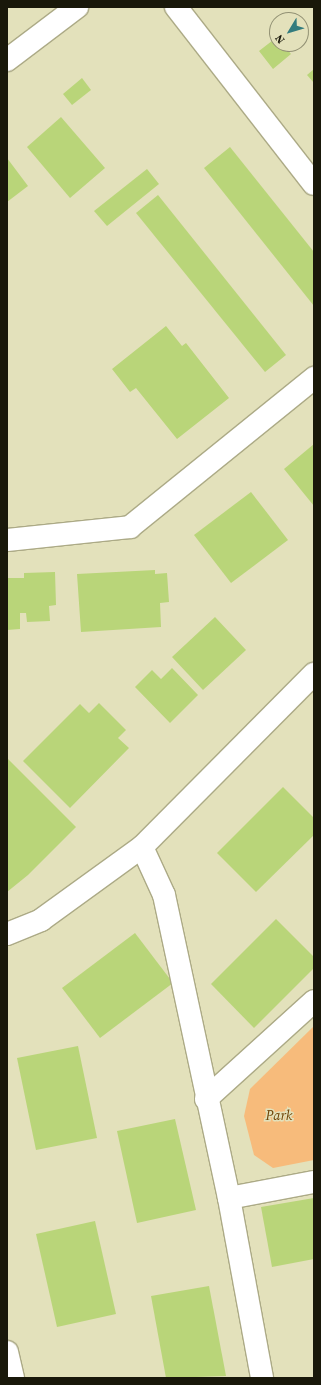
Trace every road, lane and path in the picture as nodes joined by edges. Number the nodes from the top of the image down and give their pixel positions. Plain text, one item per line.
1 (77, 7) edge
2 (176, 7) edge
3 (7, 60) edge
4 (314, 184) edge
5 (314, 378) edge
6 (7, 540) edge
7 (314, 674) edge
8 (142, 847) junction
9 (7, 934) edge
10 (314, 1001) edge
11 (206, 1099) junction
12 (314, 1182) edge
13 (229, 1198) junction
14 (262, 1378) edge

1 - 3 street
2 - 4 street
5 - 6 street
7 - 8 street
8 - 9 street
8 - 11 street
10 - 11 street
11 - 13 street
12 - 13 street
13 - 14 street

